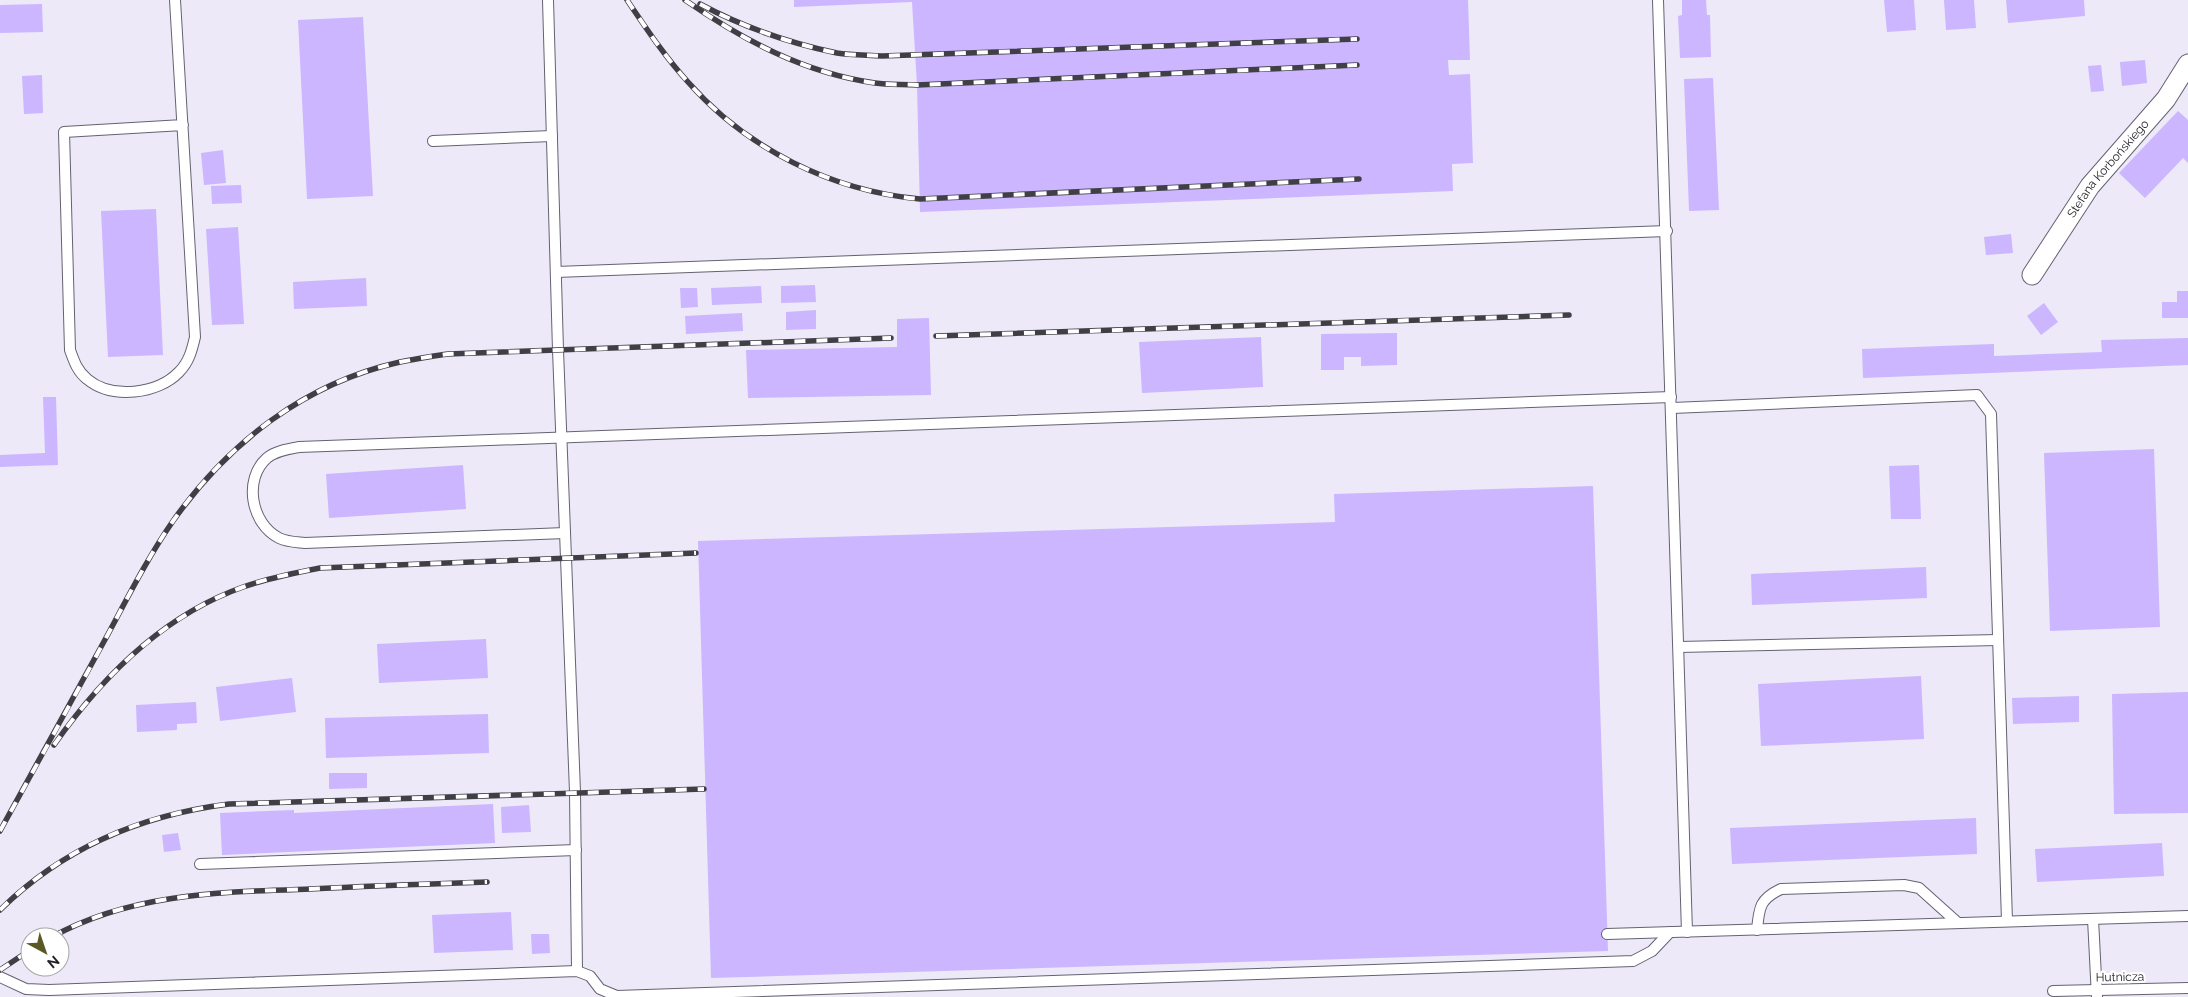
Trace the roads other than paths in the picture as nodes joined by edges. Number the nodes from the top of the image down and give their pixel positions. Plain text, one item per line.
1 (175, 0) edge
2 (548, 0) edge
3 (1658, 0) edge
4 (2188, 64) edge
5 (182, 125) junction
6 (552, 136) junction
7 (434, 141) dead end
8 (1667, 231) junction
9 (556, 272) junction
10 (2032, 276) dead end
11 (1671, 397) junction
12 (1672, 408) junction
13 (561, 436) junction
14 (565, 533) junction
15 (1998, 640) junction
16 (1679, 647) junction
17 (576, 850) junction
18 (200, 864) dead end
19 (2188, 916) edge
20 (2092, 919) junction
21 (2007, 921) junction
22 (1958, 923) junction
23 (1757, 930) junction
24 (1670, 932) junction
25 (1688, 932) junction
26 (1607, 934) dead end
27 (577, 971) junction
28 (0, 977) edge
29 (2188, 988) edge
30 (2053, 991) dead end
31 (2096, 993) edge

1 - 5 lane
2 - 6 lane
3 - 8 lane
4 - 10 street, Stefana Korbońskiego
5 - 5 lane
6 - 7 lane
6 - 9 lane
8 - 9 lane
8 - 11 lane
9 - 13 lane
11 - 12 lane
11 - 13 lane
12 - 15 lane
12 - 16 lane
13 - 14 lane
13 - 14 lane
14 - 17 lane
15 - 16 lane
15 - 21 lane
16 - 25 lane
17 - 18 lane
17 - 27 lane
19 - 20 lane
20 - 21 lane
20 - 31 lane
21 - 22 lane
22 - 23 lane
22 - 23 lane
23 - 25 lane
24 - 25 lane
24 - 26 lane
24 - 27 lane
27 - 28 lane
29 - 31 lane, Hutnicza
30 - 31 lane, Hutnicza

